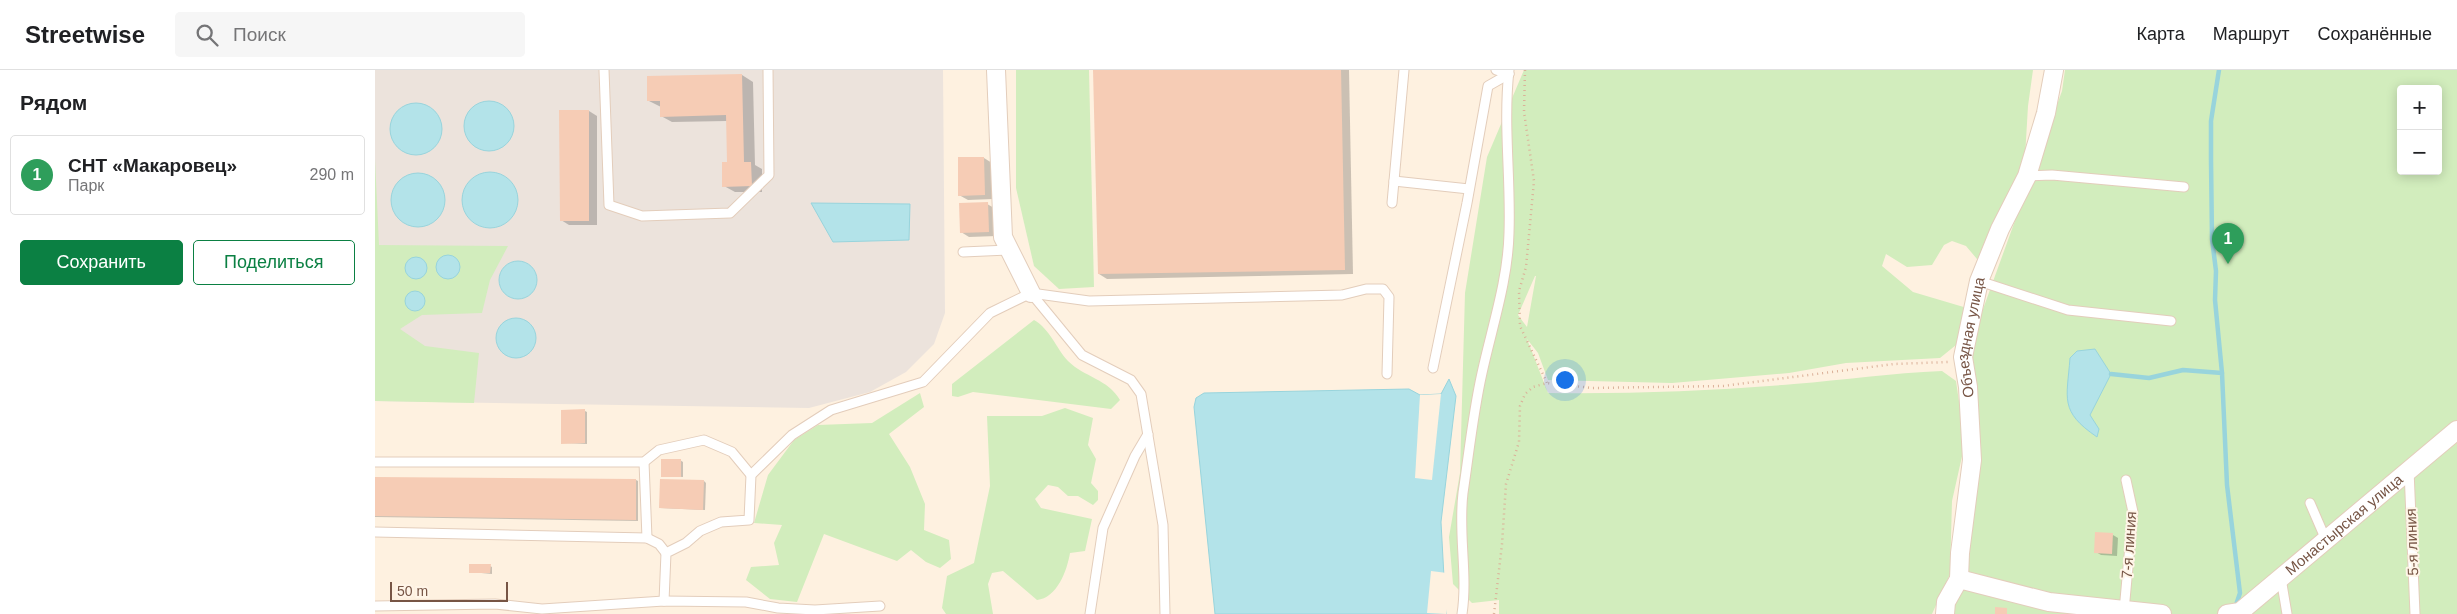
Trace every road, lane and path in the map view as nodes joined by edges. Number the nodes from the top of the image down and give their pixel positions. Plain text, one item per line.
1 (605, 70) edge
2 (768, 70) edge
3 (996, 70) edge
4 (1404, 70) edge
5 (1496, 70) edge
6 (1525, 70) edge
7 (2054, 70) edge
8 (1509, 72) edge
9 (2027, 176) junction
10 (1394, 180) junction
11 (2184, 187) dead end
12 (1469, 189) junction
13 (1391, 203) dead end
14 (1008, 250) junction
15 (963, 252) dead end
16 (1979, 281) junction
17 (1031, 293) junction
18 (2171, 321) dead end
19 (1963, 357) junction
20 (1433, 368) dead end
21 (1387, 374) dead end
22 (1547, 383) junction
23 (2457, 430) edge
24 (1148, 434) junction
25 (375, 462) edge
26 (644, 462) junction
27 (2409, 470) junction
28 (751, 475) junction
29 (2126, 480) dead end
30 (2310, 503) dead end
31 (375, 532) edge
32 (647, 538) junction
33 (2326, 540) junction
34 (665, 553) junction
35 (2281, 577) junction
36 (1959, 579) junction
37 (664, 601) junction
38 (375, 606) edge
39 (880, 606) dead end
40 (2048, 608) edge
41 (541, 611) edge
42 (2124, 611) junction
43 (815, 612) edge
44 (1090, 614) edge
45 (1165, 614) edge
46 (1462, 614) edge
47 (1494, 614) edge
48 (1945, 614) edge
49 (2161, 614) edge
50 (2227, 614) edge
51 (2287, 614) edge
52 (2415, 614) edge

1 - 2 lane
3 - 14 street
4 - 10 lane
5 - 8 lane
6 - 22 path
7 - 9 street, Объездная улица
8 - 12 lane
8 - 46 lane
9 - 11 lane
9 - 16 street, Объездная улица
10 - 12 lane
10 - 13 lane
12 - 20 lane
14 - 15 lane
14 - 17 street
16 - 18 lane
16 - 19 street, Объездная улица
17 - 21 lane
17 - 24 lane
17 - 28 lane
19 - 22 path
19 - 36 street, Объездная улица
22 - 47 path
23 - 27 street, Монастырская улица
24 - 44 lane
24 - 45 lane
25 - 26 lane
26 - 28 lane
26 - 32 lane
27 - 33 street, Монастырская улица
27 - 52 lane, 5-я линия
28 - 34 lane
29 - 42 lane, 7-я линия
30 - 33 lane
31 - 32 lane
32 - 34 lane
33 - 35 street, Монастырская улица
34 - 37 lane
35 - 50 street, Монастырская улица
35 - 51 lane
36 - 40 street
36 - 48 street, Объездная улица
37 - 41 lane
37 - 43 lane
38 - 41 lane
39 - 43 lane
40 - 42 street
42 - 49 street

